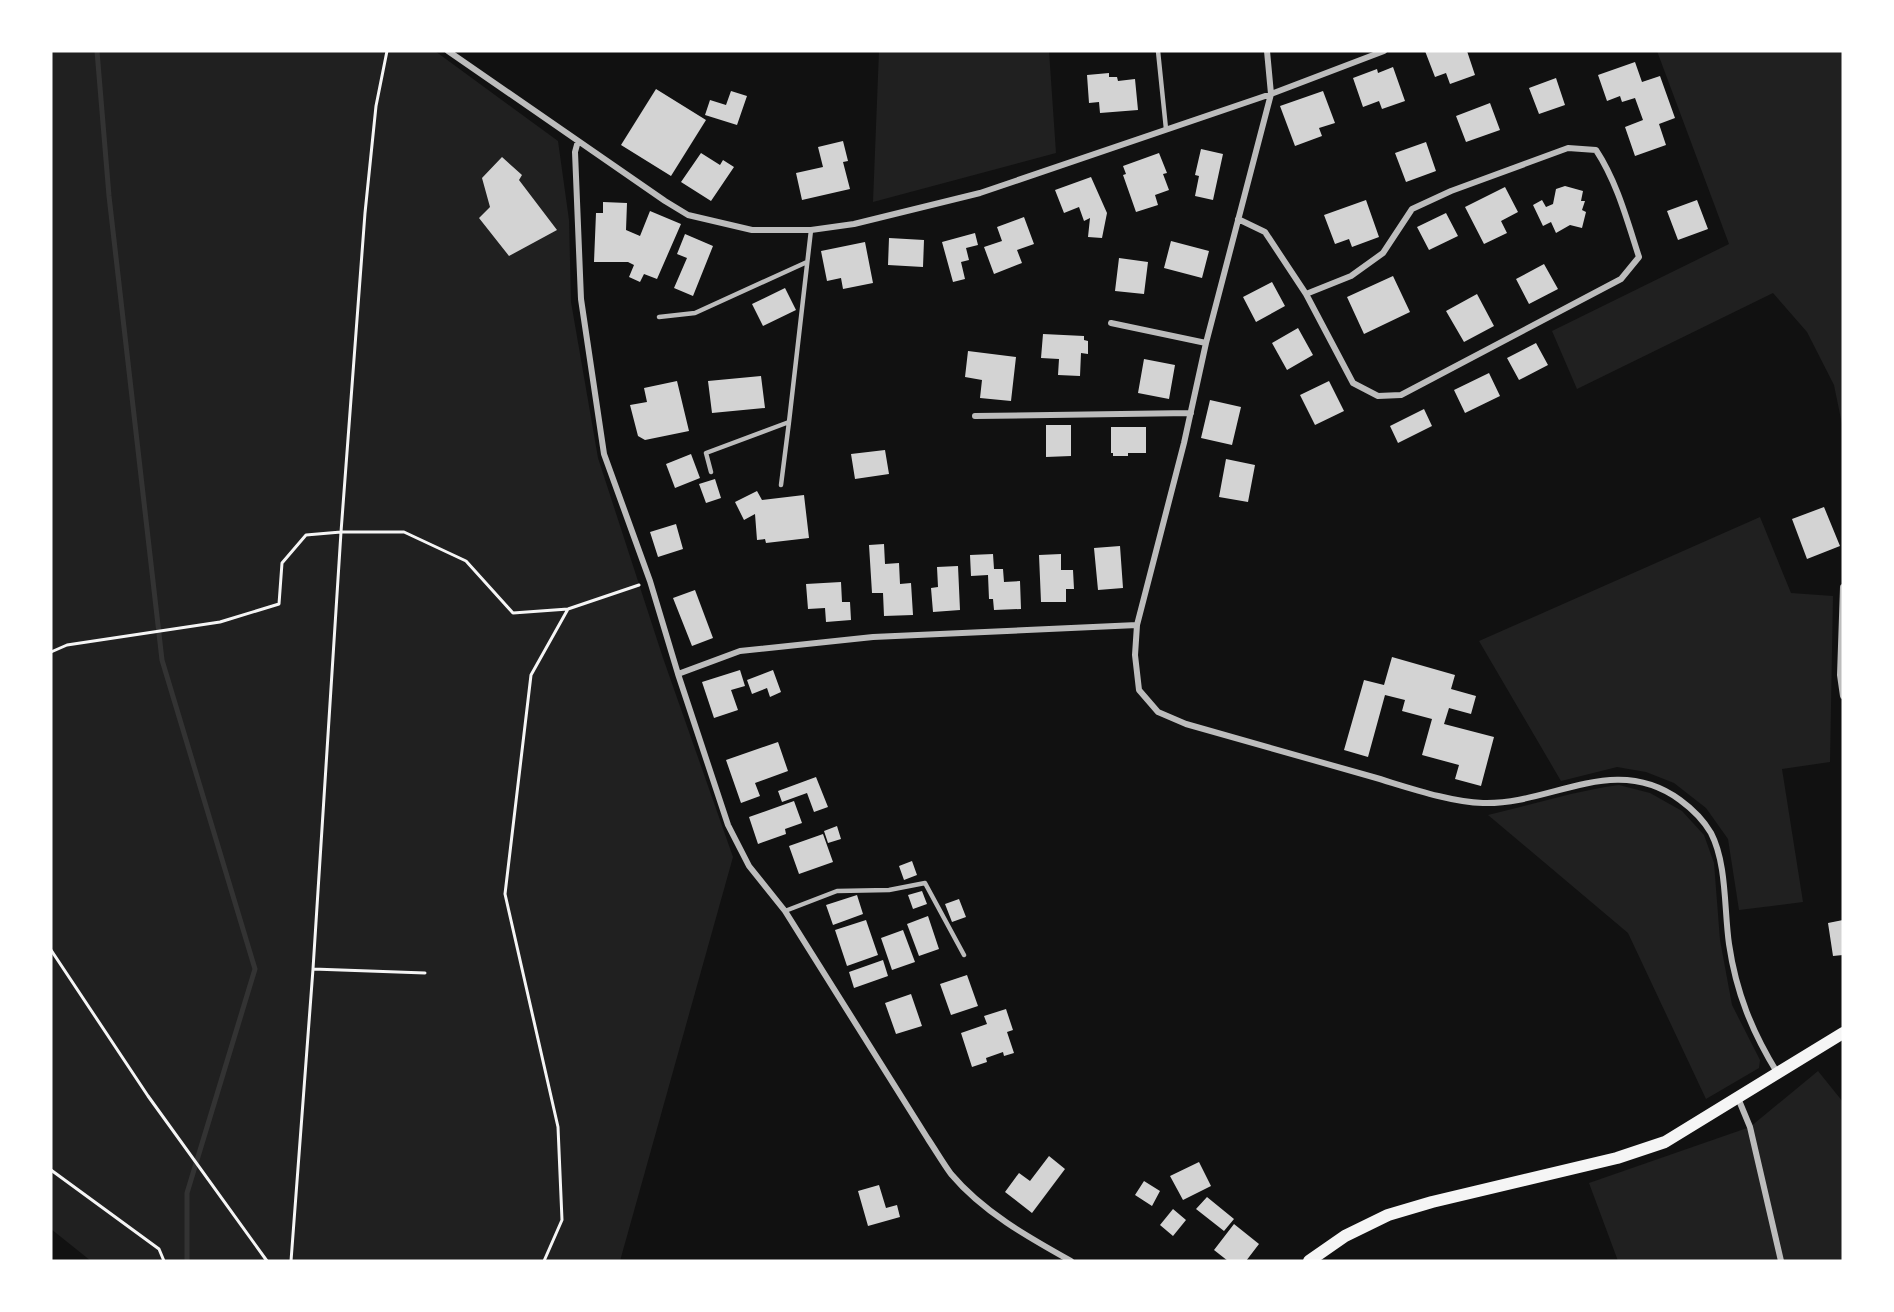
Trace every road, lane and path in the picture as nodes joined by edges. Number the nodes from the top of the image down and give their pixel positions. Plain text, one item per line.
1 (387, 51) edge
2 (448, 51) edge
3 (1158, 51) edge
4 (1267, 51) edge
5 (1384, 51) edge
6 (1271, 94) junction
7 (1166, 129) junction
8 (578, 141) junction
9 (1238, 219) junction
10 (811, 230) junction
11 (807, 262) junction
12 (1306, 294) junction
13 (659, 317) dead end
14 (1112, 322) dead end
15 (1206, 344) junction
16 (1191, 413) junction
17 (975, 416) dead end
18 (789, 422) junction
19 (711, 472) dead end
20 (781, 485) dead end
21 (342, 532) junction
22 (650, 582) junction
23 (1843, 587) edge
24 (568, 609) junction
25 (1137, 626) junction
26 (51, 652) edge
27 (678, 674) junction
28 (1843, 696) edge
29 (785, 911) junction
30 (51, 950) edge
31 (964, 955) dead end
32 (313, 969) junction
33 (425, 973) dead end
34 (1843, 1033) edge
35 (1778, 1074) junction
36 (1738, 1098) junction
37 (51, 1170) edge
38 (164, 1261) edge
39 (267, 1261) edge
40 (291, 1261) edge
41 (544, 1261) edge
42 (1071, 1261) edge
43 (1309, 1261) edge
44 (1780, 1261) edge

1 - 21 path
2 - 8 street
3 - 7 lane
4 - 6 street
5 - 6 street
6 - 7 street
6 - 9 street
7 - 10 street
8 - 10 street
8 - 22 street
9 - 12 street
9 - 15 street
10 - 11 lane
11 - 13 lane
11 - 18 lane
12 - 12 street
14 - 15 street
15 - 16 street
16 - 17 street
16 - 25 street
18 - 19 lane
18 - 20 lane
21 - 24 path
21 - 26 path
21 - 32 path
22 - 24 path
22 - 27 street
23 - 28 street
24 - 41 path
25 - 27 street
25 - 35 street
27 - 29 street
29 - 31 lane
29 - 42 street
30 - 39 path
32 - 33 path
32 - 40 path
34 - 35 main road
35 - 36 main road
36 - 43 main road
36 - 44 street
37 - 38 path

